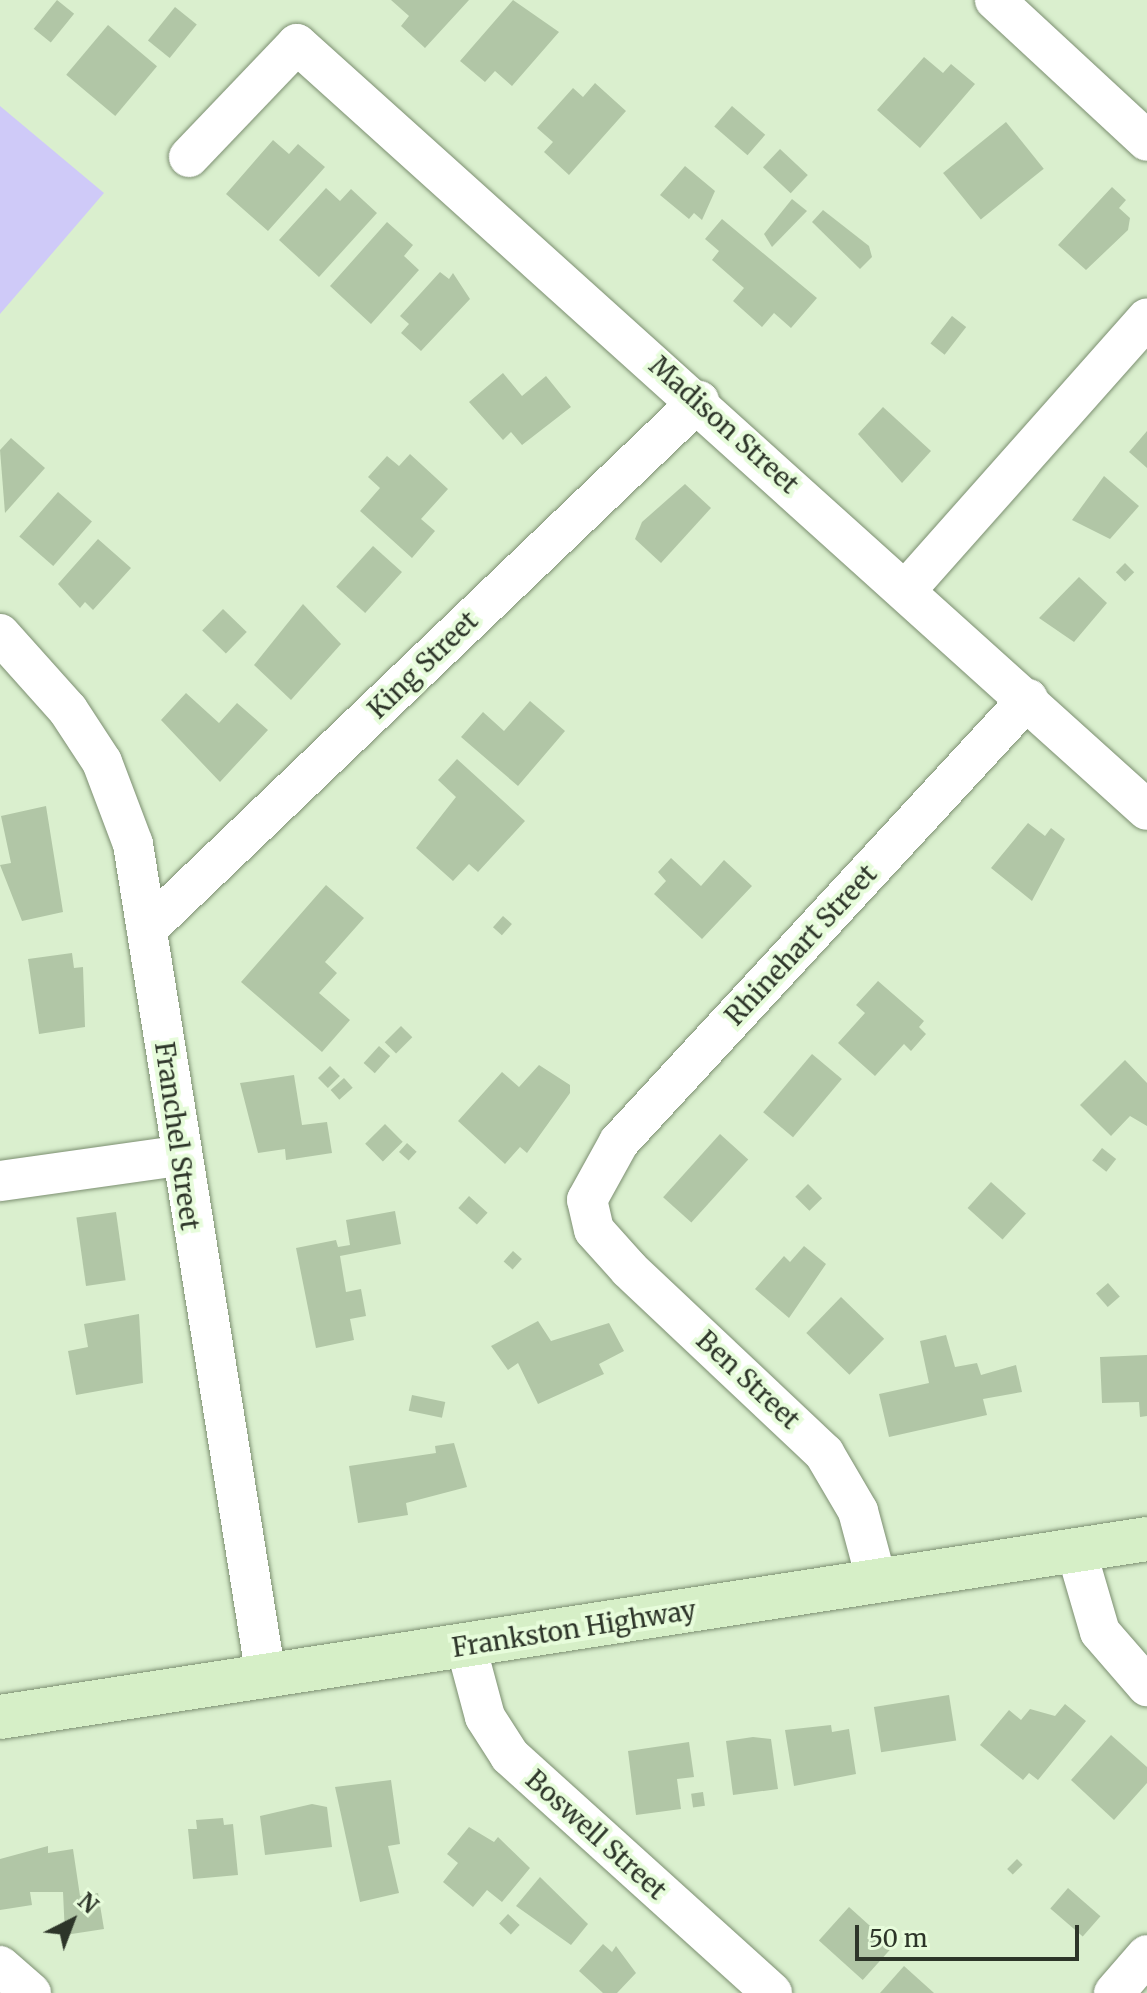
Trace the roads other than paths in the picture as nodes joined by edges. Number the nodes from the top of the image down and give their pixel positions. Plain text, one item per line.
1 (995, 0) edge
2 (1147, 141) edge
3 (189, 157) dead end
4 (1147, 319) edge
5 (699, 401) junction
6 (906, 590) junction
7 (0, 634) edge
8 (1028, 699) junction
9 (1147, 810) edge
10 (147, 929) junction
11 (178, 1156) junction
12 (0, 1181) edge
13 (587, 1200) joint
14 (1147, 1539) edge
15 (1076, 1550) junction
16 (877, 1582) junction
17 (466, 1646) junction
18 (266, 1677) junction
19 (1147, 1686) edge
20 (0, 1717) edge
21 (1147, 1955) edge
22 (0, 1966) edge
23 (31, 1993) edge
24 (772, 1993) edge
25 (1114, 1993) edge

1 - 2 street
3 - 5 street, Madison Street
4 - 6 street
5 - 6 street, Madison Street
5 - 10 street, King Street
6 - 8 street, Madison Street
7 - 10 street, Franchel Street
8 - 9 street, Madison Street
8 - 13 street, Rhinehart Street
10 - 11 street, Franchel Street
11 - 12 street
11 - 18 street, Franchel Street
13 - 16 street, Ben Street
14 - 15 main road, Frankston Highway
15 - 16 main road, Frankston Highway
15 - 19 street
16 - 17 main road, Frankston Highway
17 - 18 main road, Frankston Highway
17 - 24 street, Boswell Street
18 - 20 main road, Frankston Highway
21 - 25 street
22 - 23 street

